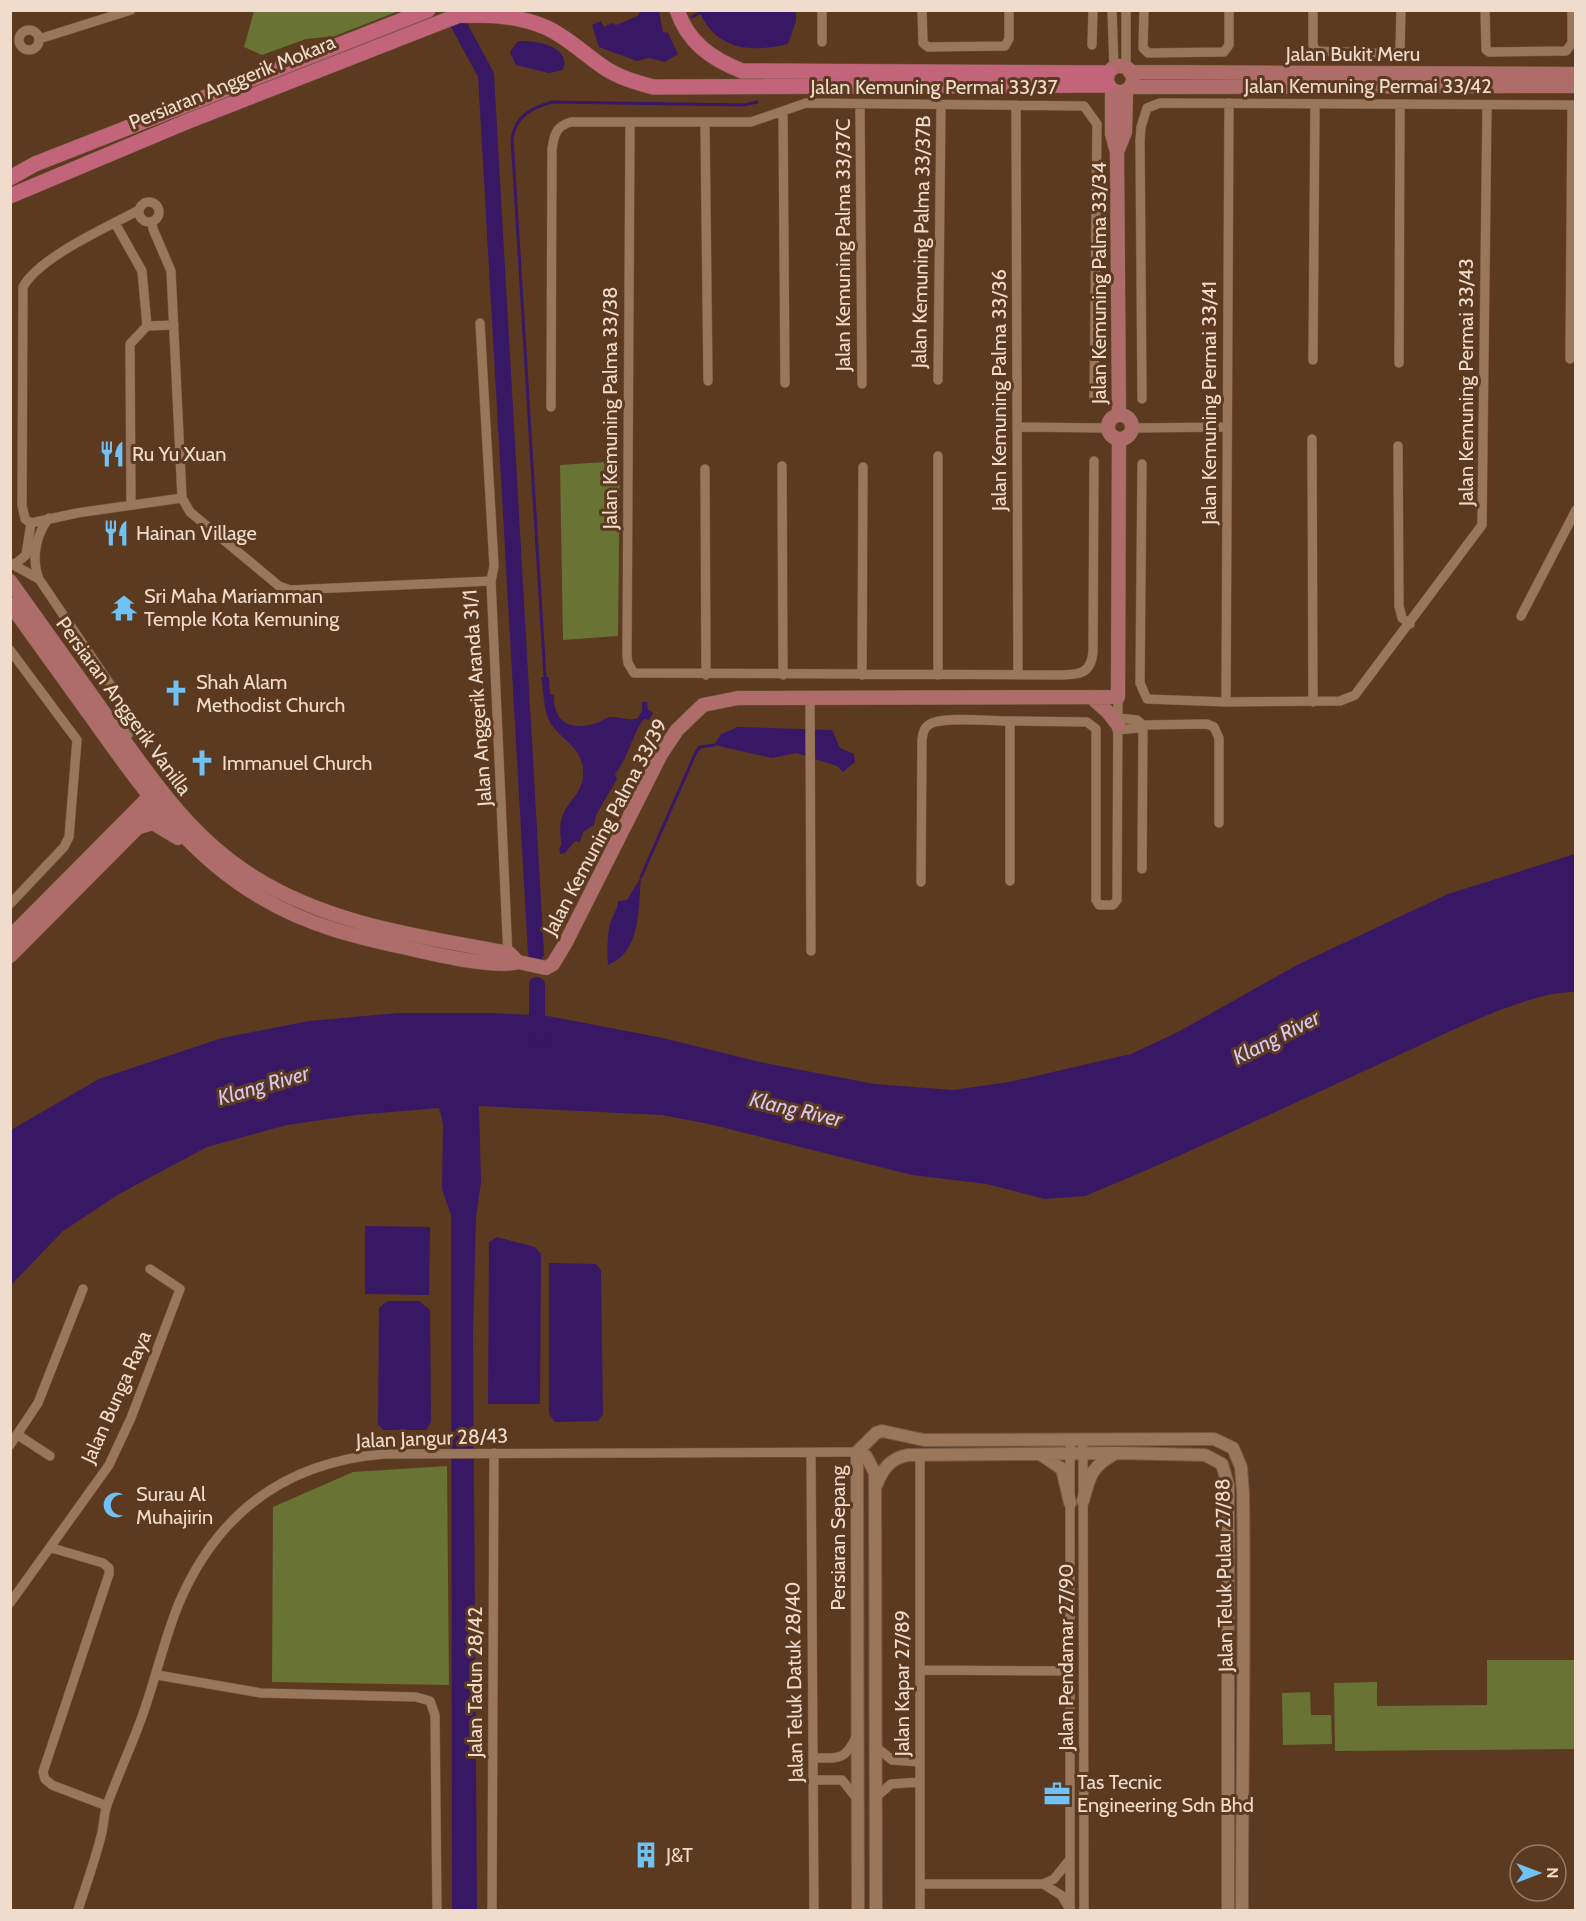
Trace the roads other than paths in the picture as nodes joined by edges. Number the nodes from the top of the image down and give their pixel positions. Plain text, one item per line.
1 (428, 10) edge
2 (677, 10) edge
3 (822, 10) edge
4 (922, 10) edge
5 (1009, 10) edge
6 (1093, 10) edge
7 (1112, 10) edge
8 (1126, 10) edge
9 (1144, 10) edge
10 (1228, 10) edge
11 (1313, 10) edge
12 (1401, 10) edge
13 (1485, 10) edge
14 (1572, 10) edge
15 (124, 12) edge
16 (465, 13) edge
17 (39, 39) dead end
18 (822, 42) dead end
19 (1092, 45) dead end
20 (1575, 74) edge
21 (1116, 76) junction
22 (1575, 86) edge
23 (1128, 89) junction
24 (941, 104) junction
25 (1228, 104) junction
26 (1315, 104) junction
27 (1400, 104) junction
28 (860, 105) junction
29 (1016, 105) junction
30 (1487, 105) junction
31 (1574, 105) edge
32 (783, 113) junction
33 (630, 124) junction
34 (705, 124) junction
35 (1118, 152) junction
36 (35, 164) junction
37 (10, 171) edge
38 (10, 178) edge
39 (10, 196) edge
40 (140, 210) junction
41 (152, 222) junction
42 (115, 223) junction
43 (480, 323) dead end
44 (174, 325) junction
45 (147, 326) junction
46 (1570, 359) dead end
47 (1312, 360) dead end
48 (1399, 363) dead end
49 (938, 380) dead end
50 (708, 381) dead end
51 (785, 383) dead end
52 (862, 384) dead end
53 (1094, 399) dead end
54 (1142, 399) dead end
55 (551, 407) dead end
56 (1119, 414) junction
57 (1017, 427) junction
58 (1108, 428) junction
59 (1132, 428) junction
60 (1227, 428) junction
61 (1119, 438) junction
62 (1312, 438) dead end
63 (1398, 446) dead end
64 (938, 456) dead end
65 (1094, 461) dead end
66 (1142, 464) dead end
67 (782, 466) dead end
68 (862, 467) dead end
69 (705, 469) dead end
70 (182, 498) junction
71 (131, 505) junction
72 (1575, 510) edge
73 (49, 518) junction
74 (31, 522) junction
75 (12, 564) edge
76 (39, 579) junction
77 (10, 581) edge
78 (491, 581) junction
79 (10, 604) edge
80 (1521, 616) dead end
81 (1410, 624) junction
82 (10, 650) edge
83 (706, 675) junction
84 (783, 675) junction
85 (862, 675) junction
86 (938, 675) junction
87 (1018, 675) junction
88 (1091, 697) junction
89 (1118, 697) junction
90 (810, 698) junction
91 (1227, 702) junction
92 (1313, 702) junction
93 (1010, 723) junction
94 (1118, 724) junction
95 (1143, 725) junction
96 (146, 771) junction
97 (131, 772) junction
98 (157, 798) junction
99 (1219, 823) dead end
100 (130, 825) junction
101 (195, 848) junction
102 (1142, 869) dead end
103 (1010, 881) dead end
104 (921, 882) dead end
105 (1096, 883) junction
106 (1117, 883) junction
107 (10, 904) edge
108 (10, 938) edge
109 (812, 951) dead end
110 (10, 956) edge
111 (511, 960) junction
112 (546, 968) joint
113 (150, 1269) dead end
114 (83, 1289) dead end
115 (18, 1435) junction
116 (1076, 1440) junction
117 (10, 1445) edge
118 (857, 1452) junction
119 (494, 1453) junction
120 (811, 1453) junction
121 (1070, 1453) junction
122 (1083, 1453) junction
123 (1117, 1453) junction
124 (1040, 1454) junction
125 (920, 1455) junction
126 (50, 1456) dead end
127 (876, 1486) junction
128 (1083, 1501) junction
129 (1070, 1503) junction
130 (52, 1548) junction
131 (858, 1572) junction
132 (876, 1572) junction
133 (10, 1603) edge
134 (920, 1670) junction
135 (1070, 1671) junction
136 (157, 1675) junction
137 (858, 1732) junction
138 (876, 1748) junction
139 (813, 1758) junction
140 (920, 1762) junction
141 (813, 1780) junction
142 (920, 1782) junction
143 (876, 1797) junction
144 (858, 1800) junction
145 (106, 1806) junction
146 (1070, 1859) junction
147 (920, 1884) junction
148 (1043, 1884) junction
149 (78, 1911) edge
150 (437, 1911) edge
151 (492, 1911) edge
152 (814, 1911) edge
153 (858, 1911) edge
154 (876, 1911) edge
155 (920, 1911) edge
156 (1070, 1911) edge
157 (1084, 1911) edge
158 (1228, 1911) edge
159 (1242, 1911) edge

1 - 36 main road, Persiaran Anggerik Mokara
2 - 21 main road
3 - 18 street
4 - 5 street
6 - 19 street
7 - 21 street
8 - 21 street
9 - 10 street
11 - 12 street
13 - 14 street
15 - 17 street
16 - 21 main road
16 - 39 main road, Persiaran Anggerik Mokara
20 - 21 main road, Jalan Bukit Meru
21 - 23 main road, Jalan Kemuning Palma 33/34
21 - 35 main road, Jalan Kemuning Palma 33/34
22 - 23 main road, Jalan Bukit Meru
23 - 35 main road, Jalan Kemuning Palma 33/34
24 - 28 street, Jalan Kemuning Permai 33/37
24 - 29 street, Jalan Kemuning Permai 33/37
24 - 49 street, Jalan Kemuning Palma 33/37B
25 - 26 street, Jalan Kemuning Permai 33/42
25 - 54 street, Jalan Kemuning Permai 33/42
25 - 60 street, Jalan Kemuning Permai 33/41
26 - 27 street, Jalan Kemuning Permai 33/42
26 - 47 street
27 - 30 street, Jalan Kemuning Permai 33/42
27 - 48 street
28 - 32 street, Jalan Kemuning Permai 33/37
28 - 52 street, Jalan Kemuning Palma 33/37C
29 - 53 street, Jalan Kemuning Permai 33/37
29 - 57 street, Jalan Kemuning Palma 33/36
30 - 31 street, Jalan Kemuning Permai 33/42
30 - 81 street, Jalan Kemuning Permai 33/43
31 - 46 street
32 - 34 street, Jalan Kemuning Permai 33/37
32 - 51 street
33 - 34 street, Jalan Kemuning Permai 33/37
33 - 55 street, Jalan Kemuning Permai 33/37
33 - 83 street, Jalan Kemuning Palma 33/38
34 - 50 street
35 - 56 main road, Jalan Kemuning Palma 33/34
36 - 37 main road
36 - 38 main road, Persiaran Anggerik Mokara
40 - 41 street
40 - 41 street
40 - 42 street
41 - 44 street
42 - 45 street
42 - 74 street
43 - 78 street
44 - 45 street
44 - 70 street
45 - 71 street
56 - 58 main road
56 - 59 main road
57 - 58 street
57 - 87 street, Jalan Kemuning Palma 33/36
58 - 61 main road
59 - 60 street
59 - 61 main road
60 - 91 street, Jalan Kemuning Permai 33/41
61 - 89 main road
62 - 92 street
63 - 81 street
64 - 86 street
65 - 87 street
66 - 91 street, Jalan Kemuning Permai 33/43
67 - 84 street
68 - 85 street
69 - 83 street
70 - 71 street
70 - 78 street, Jalan Anggerik Aranda 31/1
71 - 73 street
72 - 80 street
73 - 74 street
73 - 76 street
74 - 75 street
75 - 76 street
76 - 96 street
77 - 96 main road, Persiaran Anggerik Vanilla
78 - 111 street, Jalan Anggerik Aranda 31/1
79 - 97 main road, Persiaran Anggerik Vanilla
81 - 92 street, Jalan Kemuning Permai 33/43
82 - 107 street
83 - 84 street
84 - 85 street
85 - 86 street
86 - 87 street
88 - 89 main road
88 - 90 main road, Jalan Kemuning Palma 33/39
88 - 94 main road
89 - 94 street
90 - 109 street
90 - 112 main road, Jalan Kemuning Palma 33/39
91 - 92 street, Jalan Kemuning Permai 33/43
93 - 103 street
93 - 104 street
93 - 105 street
94 - 95 street
94 - 106 street
95 - 99 street
95 - 102 street
96 - 98 main road, Persiaran Anggerik Vanilla
97 - 98 main road, Persiaran Anggerik Vanilla
97 - 100 main road
98 - 100 main road
98 - 101 main road, Persiaran Anggerik Vanilla
98 - 111 main road, Persiaran Anggerik Vanilla
100 - 101 main road
100 - 108 main road
100 - 110 main road
101 - 111 main road, Persiaran Anggerik Vanilla
105 - 106 street
105 - 106 street
111 - 112 main road, Persiaran Anggerik Vanilla
113 - 130 street, Jalan Bunga Raya
114 - 115 street
115 - 117 street
115 - 126 street
116 - 118 street, Jalan Teluk Pulau 27/88
116 - 121 street, Jalan Pendamar 27/90
116 - 122 street, Jalan Pendamar 27/90
116 - 159 street, Jalan Teluk Pulau 27/88
118 - 120 street, Jalan Jangur 28/43
118 - 127 street, Persiaran Sepang
118 - 131 street, Persiaran Sepang
119 - 120 street, Jalan Jangur 28/43
119 - 136 street, Jalan Jangur 28/43
119 - 151 street, Jalan Tadun 28/42
120 - 139 street, Jalan Teluk Datuk 28/40
121 - 122 street, Jalan Teluk Pulau 27/88
121 - 124 street, Jalan Teluk Pulau 27/88
121 - 129 street, Jalan Pendamar 27/90
122 - 123 street, Jalan Teluk Pulau 27/88
122 - 128 street, Jalan Pendamar 27/90
123 - 128 street
123 - 158 street, Jalan Teluk Pulau 27/88
124 - 125 street, Jalan Teluk Pulau 27/88
124 - 129 street
125 - 127 street, Jalan Teluk Pulau 27/88
125 - 134 street, Jalan Kapar 27/89
127 - 132 street, Persiaran Sepang
128 - 157 street, Jalan Pendamar 27/90
129 - 135 street, Jalan Pendamar 27/90
130 - 133 street, Jalan Bunga Raya
130 - 145 street
131 - 132 street
131 - 137 street, Persiaran Sepang
132 - 138 street, Persiaran Sepang
134 - 135 street
134 - 140 street, Jalan Kapar 27/89
135 - 146 street, Jalan Pendamar 27/90
136 - 145 street, Jalan Jangur 28/43
136 - 150 street
137 - 139 street
137 - 144 street, Persiaran Sepang
138 - 140 street
138 - 143 street, Persiaran Sepang
139 - 141 street, Jalan Teluk Datuk 28/40
140 - 142 street, Jalan Kapar 27/89
141 - 144 street
141 - 152 street, Jalan Teluk Datuk 28/40
142 - 143 street
142 - 147 street, Jalan Kapar 27/89
143 - 154 street, Persiaran Sepang
144 - 153 street, Persiaran Sepang
145 - 149 street, Jalan Jangur 28/43
146 - 148 street
146 - 156 street, Jalan Pendamar 27/90
147 - 148 street
147 - 155 street, Jalan Kapar 27/89
148 - 156 street

